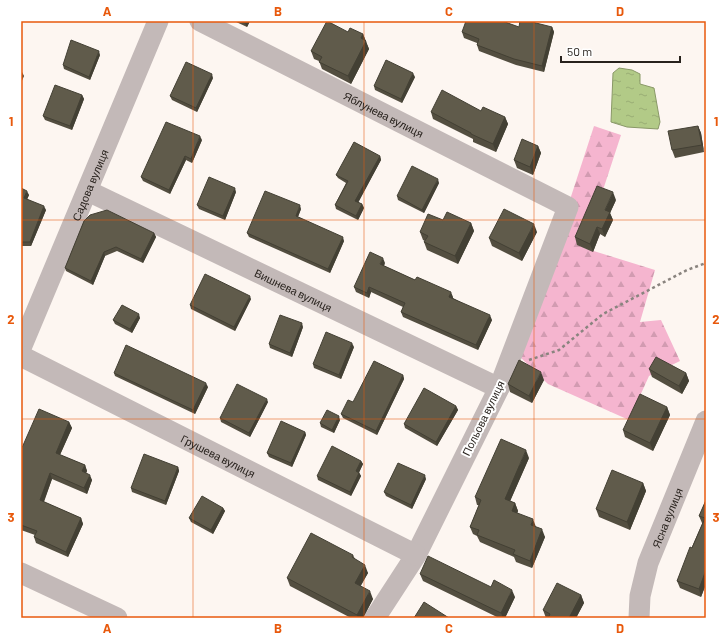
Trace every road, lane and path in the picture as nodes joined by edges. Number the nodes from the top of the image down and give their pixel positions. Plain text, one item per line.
1 (158, 21) edge
2 (200, 21) edge
3 (88, 191) junction
4 (568, 207) joint
5 (706, 263) edge
6 (21, 348) edge
7 (21, 356) edge
8 (526, 361) dead end
9 (499, 388) junction
10 (706, 421) edge
11 (416, 555) junction
12 (21, 573) edge
13 (117, 618) edge
14 (375, 618) edge
15 (640, 618) edge

1 - 3 street, Садова вулиця
2 - 4 street, Яблунева вулиця
3 - 6 street, Садова вулиця
3 - 9 street, Вишнева вулиця
4 - 9 street, Польова вулиця
5 - 8 path
7 - 11 street, Грушева вулиця
9 - 11 street, Польова вулиця
10 - 15 street, Ясна вулиця
11 - 14 street, Польова вулиця
12 - 13 street

